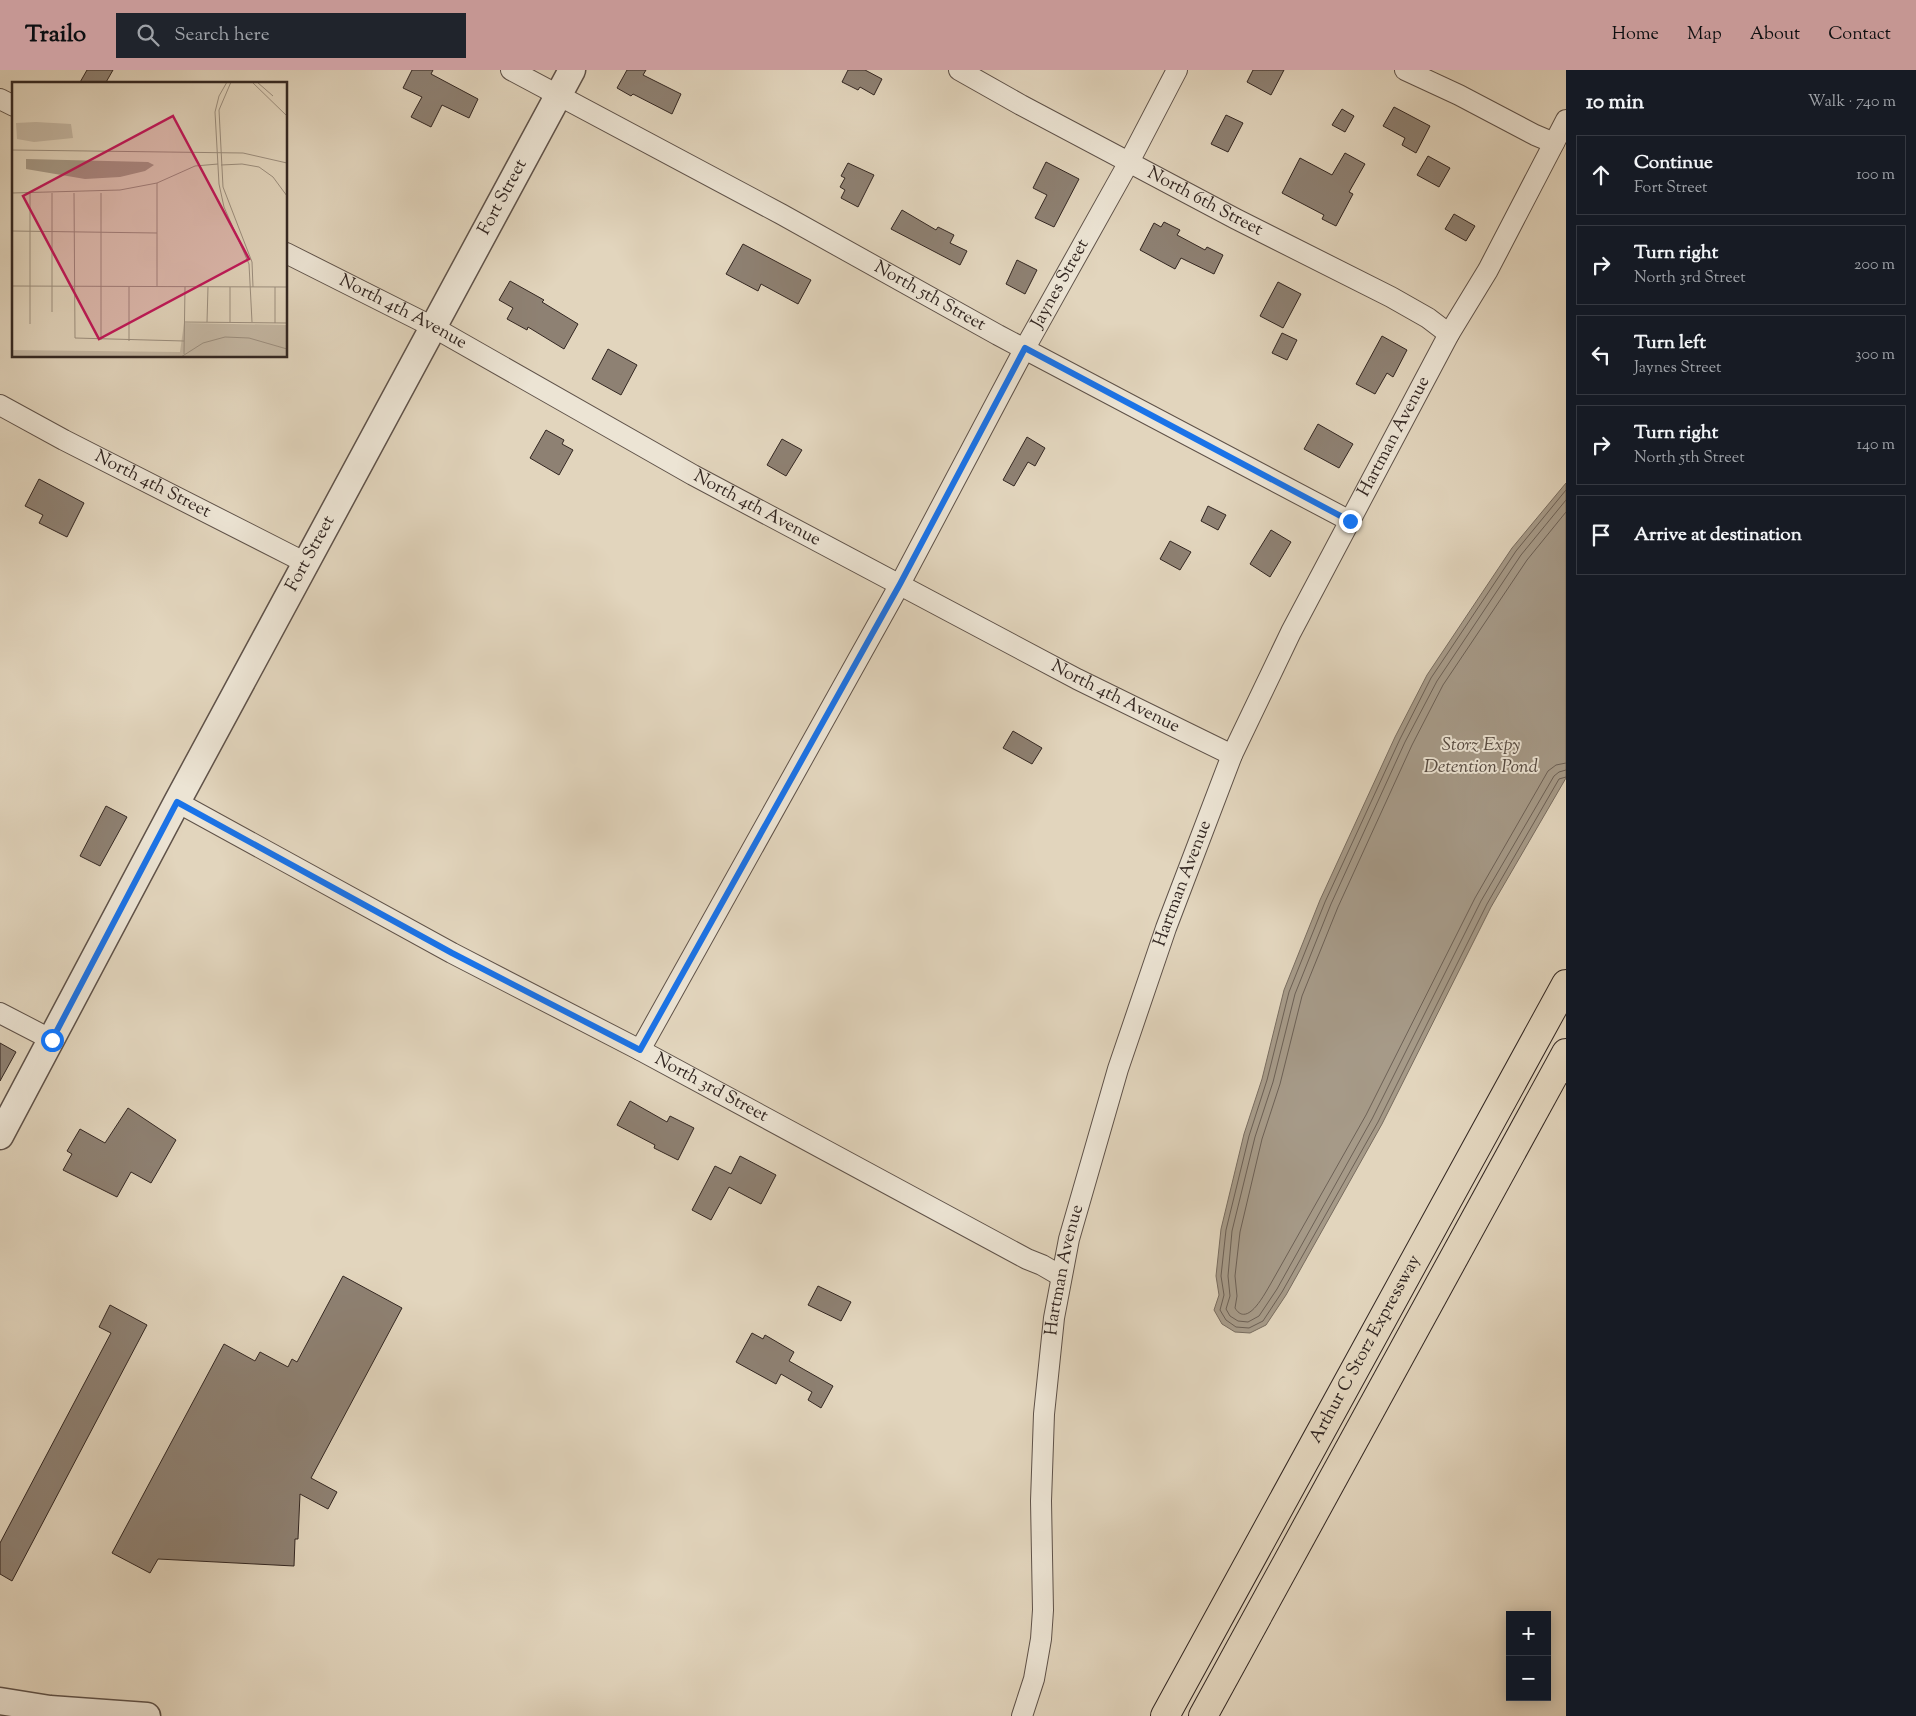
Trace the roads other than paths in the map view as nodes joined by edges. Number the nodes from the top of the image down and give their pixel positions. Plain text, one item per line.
1 (511, 70) edge
2 (572, 70) edge
3 (959, 70) edge
4 (1177, 70) edge
5 (1405, 70) edge
6 (558, 95) junction
7 (0, 99) edge
8 (12, 105) edge
9 (1566, 120) edge
10 (1554, 142) junction
11 (1129, 162) junction
12 (288, 254) edge
13 (433, 327) junction
14 (1449, 334) junction
15 (1025, 348) junction
16 (0, 405) edge
17 (1350, 521) junction
18 (306, 563) junction
19 (900, 584) junction
20 (1232, 755) junction
21 (177, 802) junction
22 (1566, 984) edge
23 (0, 1012) edge
24 (52, 1040) junction
25 (640, 1050) junction
26 (1566, 1053) edge
27 (0, 1136) edge
28 (1061, 1276) junction
29 (0, 1701) edge
30 (147, 1716) edge
31 (1022, 1716) edge
32 (1166, 1716) edge
33 (1202, 1716) edge

1 - 6 street, North 5th Street
2 - 6 street, Fort Street
3 - 11 street, North 6th Street
4 - 11 street, Jaynes Street
5 - 10 street
6 - 13 street, Fort Street
6 - 15 street, North 5th Street
7 - 8 street
9 - 10 street, Hartman Avenue
10 - 14 street, Hartman Avenue
11 - 14 street, North 6th Street
11 - 15 street, Jaynes Street
12 - 13 street, North 4th Avenue
13 - 18 street, Fort Street
13 - 19 street, North 4th Avenue
14 - 17 street, Hartman Avenue
15 - 17 street, North 5th Street
15 - 19 street, Jaynes Street
16 - 18 street, North 4th Street
17 - 20 street, Hartman Avenue
18 - 21 street, Fort Street
19 - 20 street, North 4th Avenue
19 - 25 street, Jaynes Street
20 - 28 street, Hartman Avenue
21 - 24 street, Fort Street
21 - 25 street, North 3rd Street
22 - 32 highway, Arthur C Storz Expressway
23 - 24 street
24 - 27 street, Fort Street
25 - 28 street, North 3rd Street
26 - 33 highway, Arthur C Storz Expressway
28 - 31 street, Hartman Avenue
29 - 30 street

